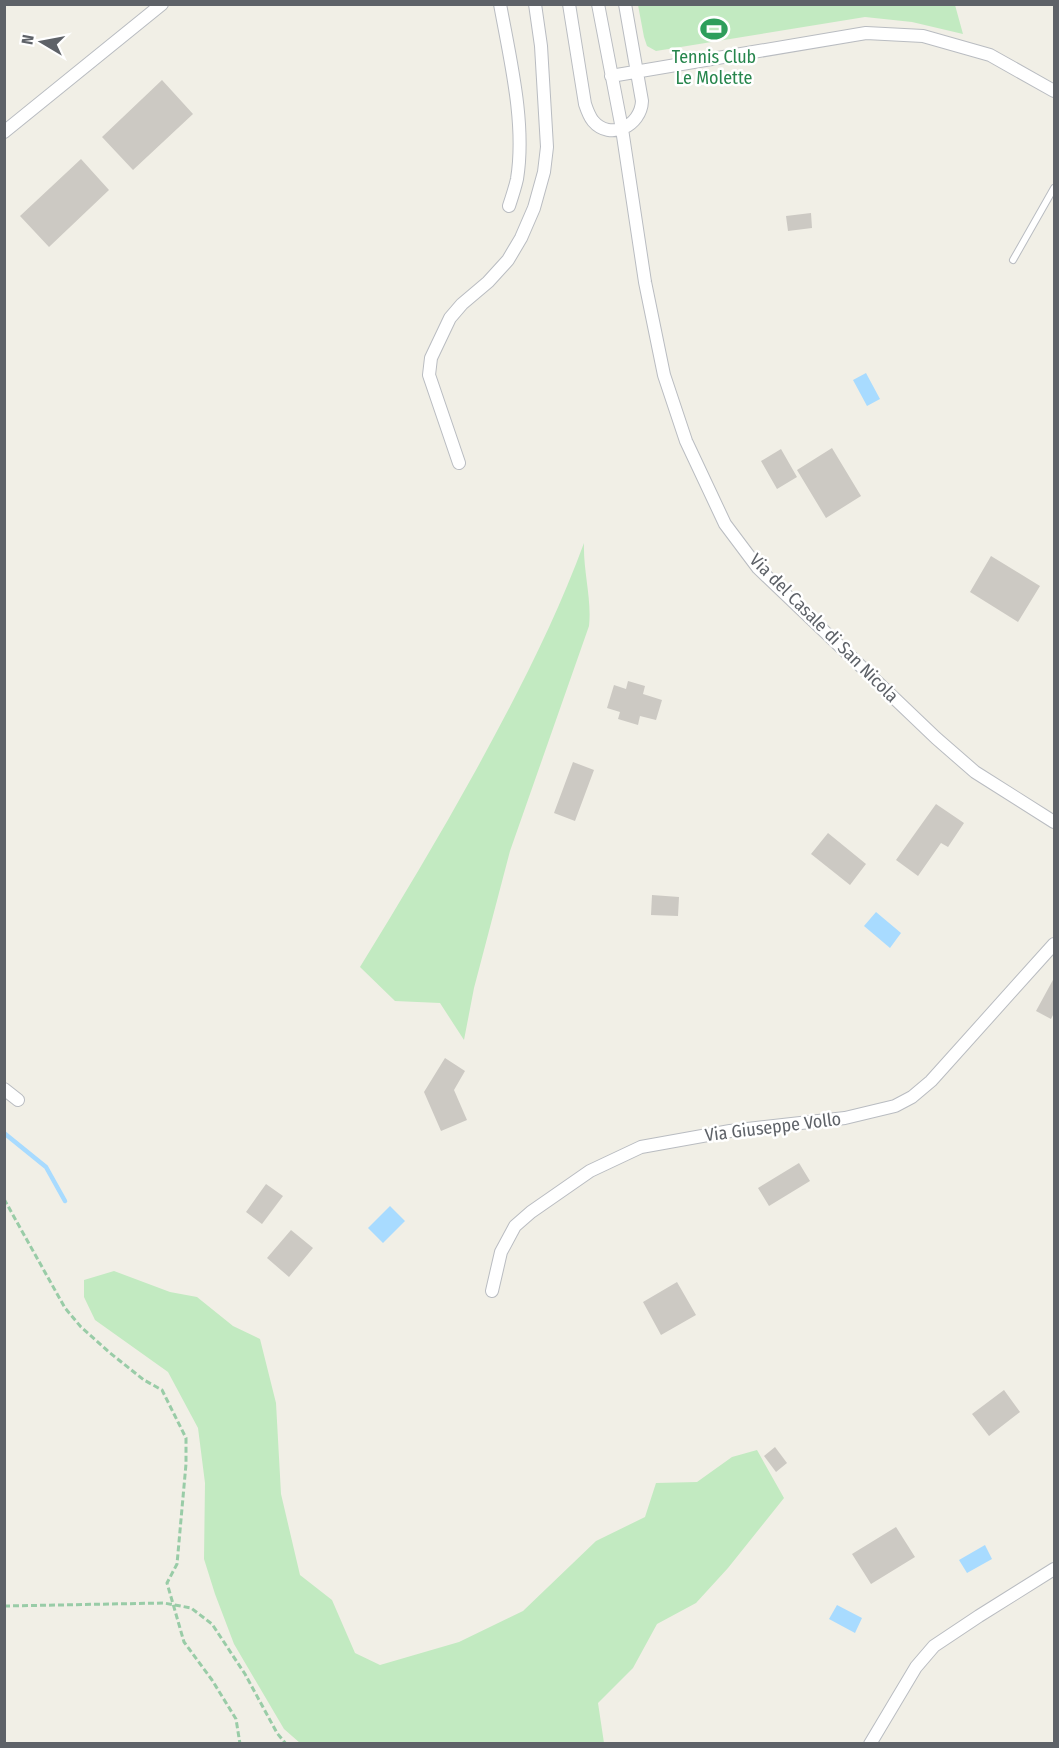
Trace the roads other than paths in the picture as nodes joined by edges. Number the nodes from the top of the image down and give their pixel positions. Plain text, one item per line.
1 (162, 4) edge
2 (500, 4) edge
3 (536, 4) edge
4 (569, 4) edge
5 (598, 4) edge
6 (625, 4) edge
7 (637, 72) junction
8 (611, 76) junction
9 (1054, 91) edge
10 (622, 129) junction
11 (4, 132) edge
12 (1054, 188) edge
13 (509, 206) dead end
14 (1013, 260) dead end
15 (459, 463) dead end
16 (1054, 822) edge
17 (1054, 944) edge
18 (4, 1089) edge
19 (18, 1100) dead end
20 (492, 1291) dead end
21 (1054, 1569) edge
22 (870, 1743) edge

1 - 11 street
2 - 13 street
3 - 15 street
4 - 10 street
5 - 8 street, Via del Casale di San Nicola
6 - 7 street
7 - 8 street
7 - 9 street
7 - 10 street
8 - 10 street, Via del Casale di San Nicola
10 - 16 street, Via del Casale di San Nicola
12 - 14 lane
17 - 20 street, Via Giuseppe Vollo
18 - 19 street
21 - 22 street

